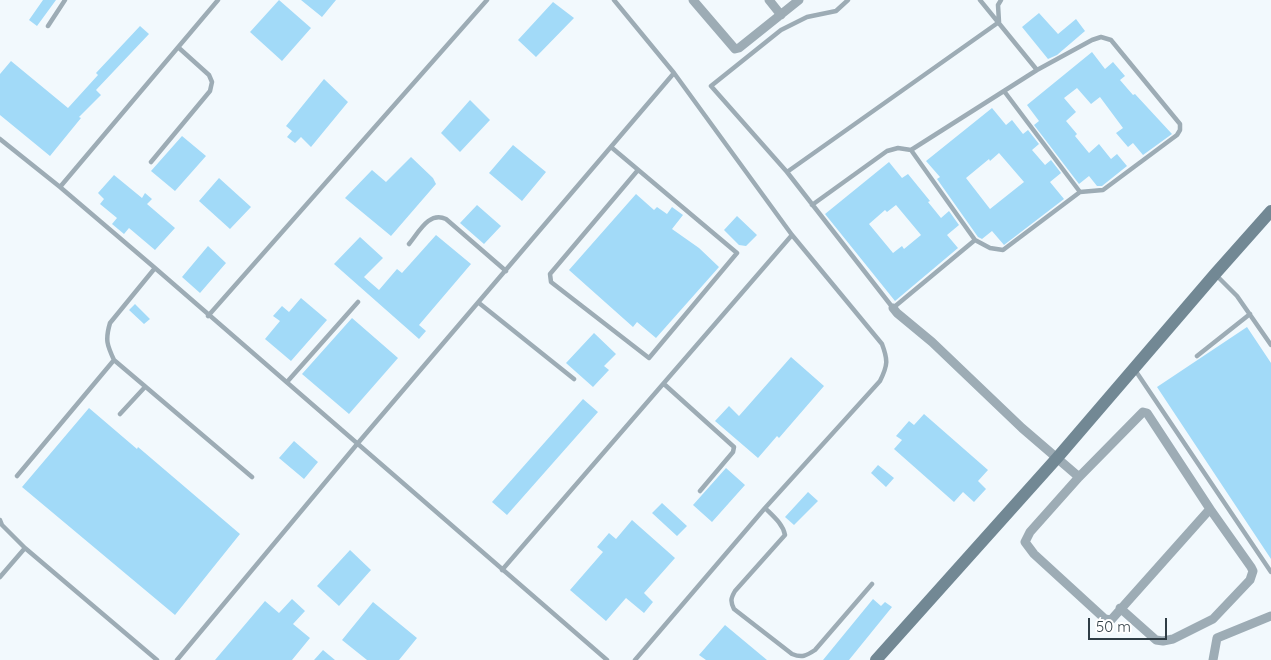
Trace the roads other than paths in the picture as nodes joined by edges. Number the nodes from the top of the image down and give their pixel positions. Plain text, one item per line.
1 (65, 0) edge
2 (218, 0) edge
3 (487, 0) edge
4 (614, 0) edge
5 (693, 0) edge
6 (769, 0) edge
7 (799, 0) edge
8 (848, 0) edge
9 (980, 0) edge
10 (1001, 0) edge
11 (781, 15) junction
12 (999, 22) junction
13 (48, 26) dead end
14 (179, 48) junction
15 (1037, 70) junction
16 (674, 73) junction
17 (1004, 91) junction
18 (0, 139) edge
19 (611, 147) junction
20 (911, 150) junction
21 (151, 162) dead end
22 (638, 170) junction
23 (787, 172) junction
24 (60, 187) junction
25 (1080, 192) junction
26 (812, 205) junction
27 (1271, 211) edge
28 (792, 235) junction
29 (975, 240) junction
30 (409, 244) dead end
31 (155, 268) junction
32 (506, 271) junction
33 (1215, 274) junction
34 (358, 302) dead end
35 (480, 302) junction
36 (893, 308) junction
37 (1250, 314) junction
38 (208, 316) junction
39 (1271, 345) edge
40 (1197, 356) dead end
41 (114, 360) junction
42 (1134, 368) junction
43 (574, 379) dead end
44 (286, 382) junction
45 (664, 384) junction
46 (145, 387) junction
47 (120, 414) dead end
48 (358, 443) junction
49 (1057, 458) junction
50 (17, 476) dead end
51 (252, 477) dead end
52 (1079, 477) junction
53 (700, 491) dead end
54 (765, 508) junction
55 (1210, 509) junction
56 (0, 520) edge
57 (26, 548) junction
58 (502, 570) junction
59 (1271, 572) edge
60 (0, 577) edge
61 (872, 584) dead end
62 (1120, 608) junction
63 (1271, 616) edge
64 (157, 660) edge
65 (177, 660) edge
66 (607, 660) edge
67 (635, 660) edge
68 (876, 660) edge
69 (1213, 660) edge

1 - 13 lane
2 - 14 lane
3 - 38 lane
4 - 16 lane
5 - 11 street
6 - 11 street
7 - 11 street
8 - 23 lane
9 - 12 lane
10 - 12 lane
12 - 15 lane
12 - 23 lane
14 - 21 lane
14 - 24 lane
15 - 17 lane
15 - 25 lane
16 - 19 lane
16 - 28 lane
17 - 20 lane
17 - 25 lane
18 - 24 lane
19 - 22 lane
19 - 32 lane
20 - 26 lane
20 - 29 lane
22 - 22 lane
23 - 26 lane
24 - 31 lane
25 - 29 lane
26 - 36 lane
27 - 33 main road
28 - 45 lane
28 - 54 lane
29 - 36 lane
30 - 32 lane
31 - 38 lane
31 - 41 lane
32 - 35 lane
33 - 37 lane
33 - 42 main road
34 - 44 lane
35 - 43 lane
35 - 48 lane
36 - 49 street
37 - 39 lane
37 - 40 lane
38 - 44 lane
41 - 46 lane
41 - 50 lane
42 - 49 main road
42 - 59 lane
44 - 48 lane
45 - 53 lane
45 - 58 lane
46 - 47 lane
46 - 51 lane
48 - 58 lane
48 - 65 lane
49 - 52 street
49 - 68 main road
52 - 55 street
52 - 62 street
54 - 61 lane
54 - 67 lane
55 - 62 street
55 - 62 street
56 - 57 lane
57 - 60 lane
57 - 64 lane
58 - 66 lane
63 - 69 street

